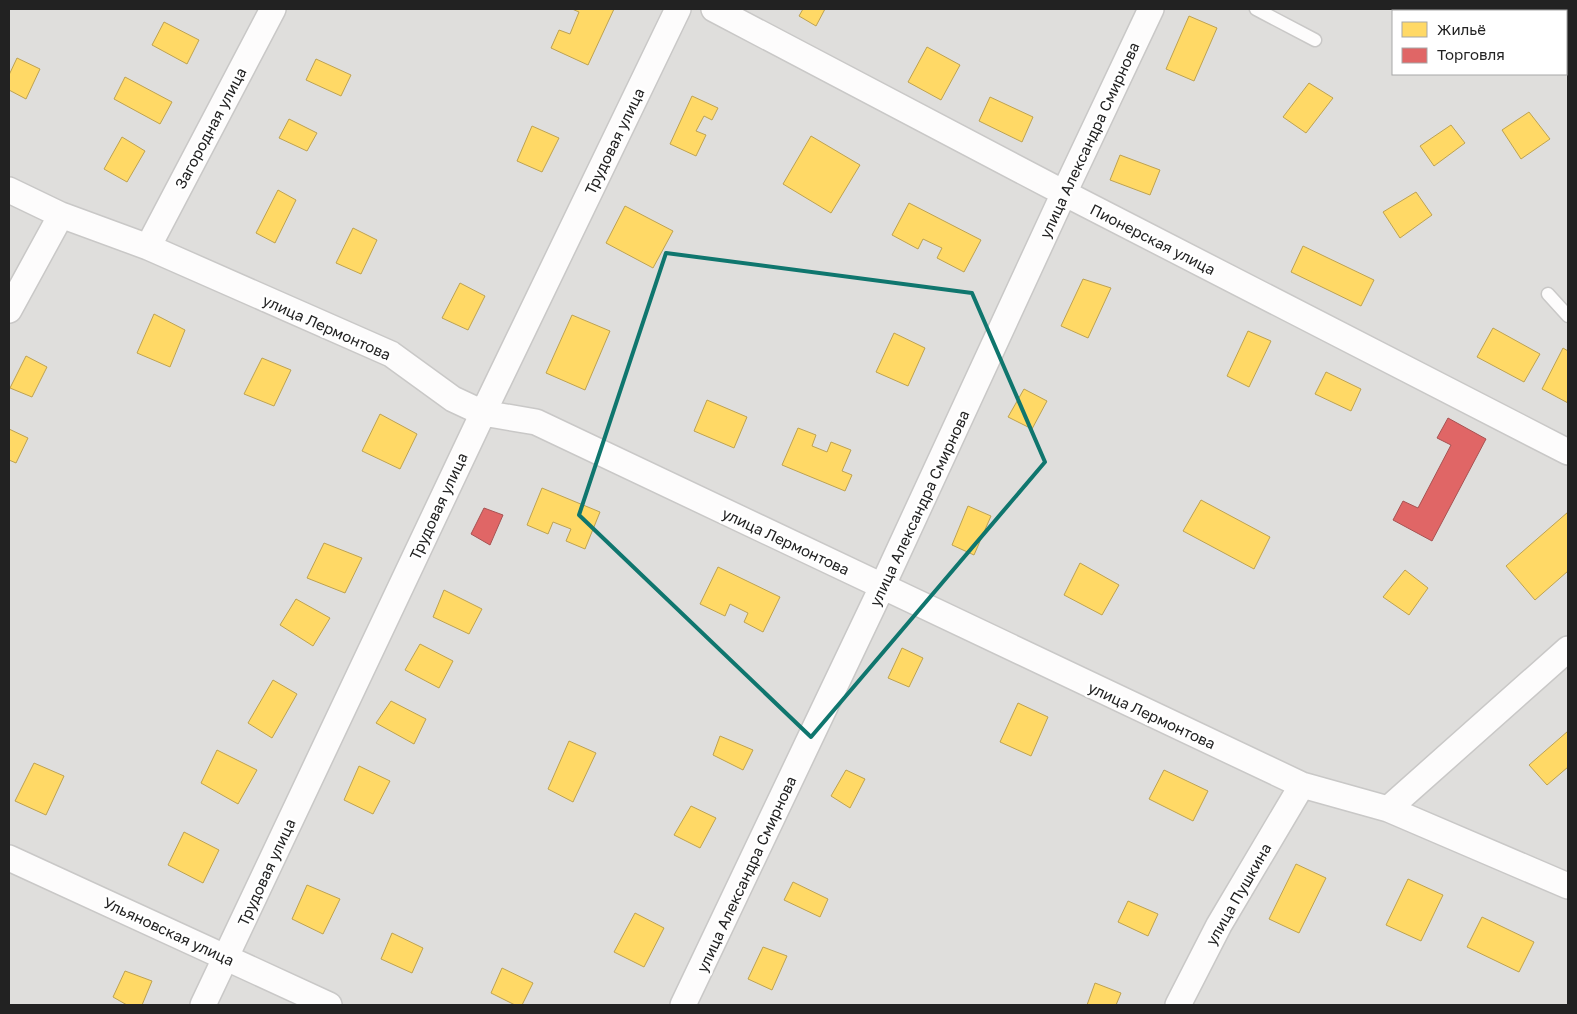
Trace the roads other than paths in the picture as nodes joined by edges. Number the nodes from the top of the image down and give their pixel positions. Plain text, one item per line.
1 (273, 9) edge
2 (678, 9) edge
3 (714, 9) edge
4 (1152, 9) edge
5 (1256, 9) edge
6 (1315, 40) dead end
7 (9, 190) edge
8 (1064, 193) junction
9 (61, 215) junction
10 (148, 247) junction
11 (1548, 294) dead end
12 (9, 310) edge
13 (1568, 316) edge
14 (482, 413) junction
15 (1568, 452) edge
16 (882, 587) junction
17 (1568, 649) edge
18 (1302, 786) junction
19 (1388, 808) junction
20 (9, 858) edge
21 (1568, 886) edge
22 (226, 957) junction
23 (203, 1005) edge
24 (329, 1005) edge
25 (683, 1005) edge
26 (1178, 1005) edge

1 - 10 street, Загородная улица
2 - 14 street, Трудовая улица
3 - 8 street, Пионерская улица
4 - 8 street, улица Александра Смирнова
5 - 6 lane
7 - 9 street, улица Лермонтова
8 - 15 street, Пионерская улица
8 - 16 street, улица Александра Смирнова
9 - 10 street, улица Лермонтова
9 - 12 street
10 - 14 street, улица Лермонтова
11 - 13 lane
14 - 16 street, улица Лермонтова
14 - 22 street, Трудовая улица
16 - 18 street, улица Лермонтова
16 - 25 street, улица Александра Смирнова
17 - 19 street
18 - 19 street, улица Лермонтова
18 - 26 street, улица Пушкина
19 - 21 street, улица Лермонтова
20 - 22 street, Ульяновская улица
22 - 23 street, Трудовая улица
22 - 24 street, Ульяновская улица

